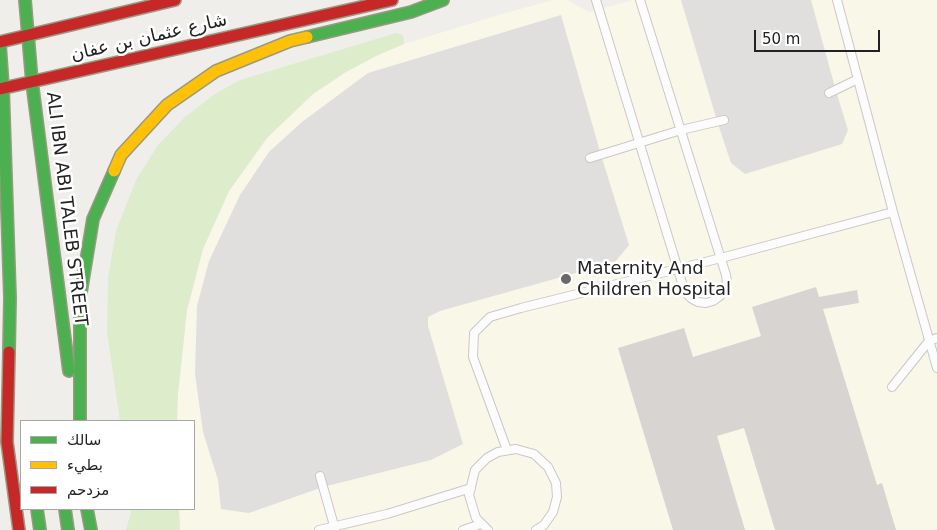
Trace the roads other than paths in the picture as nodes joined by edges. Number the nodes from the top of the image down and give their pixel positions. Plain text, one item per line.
1 (24, 0) edge
2 (175, 0) edge
3 (392, 0) edge
4 (443, 0) edge
5 (596, 0) edge
6 (640, 0) edge
7 (837, 0) edge
8 (27, 36) junction
9 (0, 44) edge
10 (858, 80) junction
11 (32, 82) junction
12 (1, 88) edge
13 (829, 93) dead end
14 (724, 120) dead end
15 (681, 130) junction
16 (640, 143) junction
17 (590, 158) dead end
18 (893, 212) junction
19 (0, 248) edge
20 (721, 258) junction
21 (679, 269) junction
22 (10, 298) junction
23 (933, 339) edge
24 (937, 368) edge
25 (892, 387) dead end
26 (75, 420) edge
27 (80, 420) edge
28 (507, 450) junction
29 (320, 476) dead end
30 (471, 488) junction
31 (37, 510) edge
32 (65, 510) edge
33 (88, 510) edge
34 (481, 524) junction
35 (335, 528) edge
36 (19, 530) edge
37 (40, 530) edge
38 (68, 530) edge
39 (91, 530) edge
40 (319, 530) edge
41 (463, 530) edge
42 (488, 530) edge
43 (536, 530) edge

1 - 8 street, ALI IBN ABI TALEB STREET
2 - 8 street, شارع عثمان بن عفان
3 - 11 street, شارع عثمان بن عفان
4 - 27 street
5 - 16 lane
6 - 15 lane
7 - 10 lane
8 - 9 street, شارع عثمان بن عفان
8 - 11 street, ALI IBN ABI TALEB STREET
9 - 12 street
10 - 13 lane
10 - 18 lane
11 - 12 street, شارع عثمان بن عفان
11 - 26 street, ALI IBN ABI TALEB STREET
12 - 22 street
14 - 15 lane
15 - 16 lane
15 - 20 lane
16 - 17 lane
16 - 21 lane
18 - 20 lane
18 - 23 lane
19 - 22 street
20 - 21 lane
20 - 21 lane
21 - 28 lane
22 - 36 street
23 - 24 lane
23 - 25 lane
28 - 30 lane
28 - 43 lane
29 - 35 lane
30 - 34 lane
30 - 35 lane
31 - 37 street
32 - 38 street
33 - 39 street
34 - 41 lane
34 - 42 lane
35 - 40 lane

